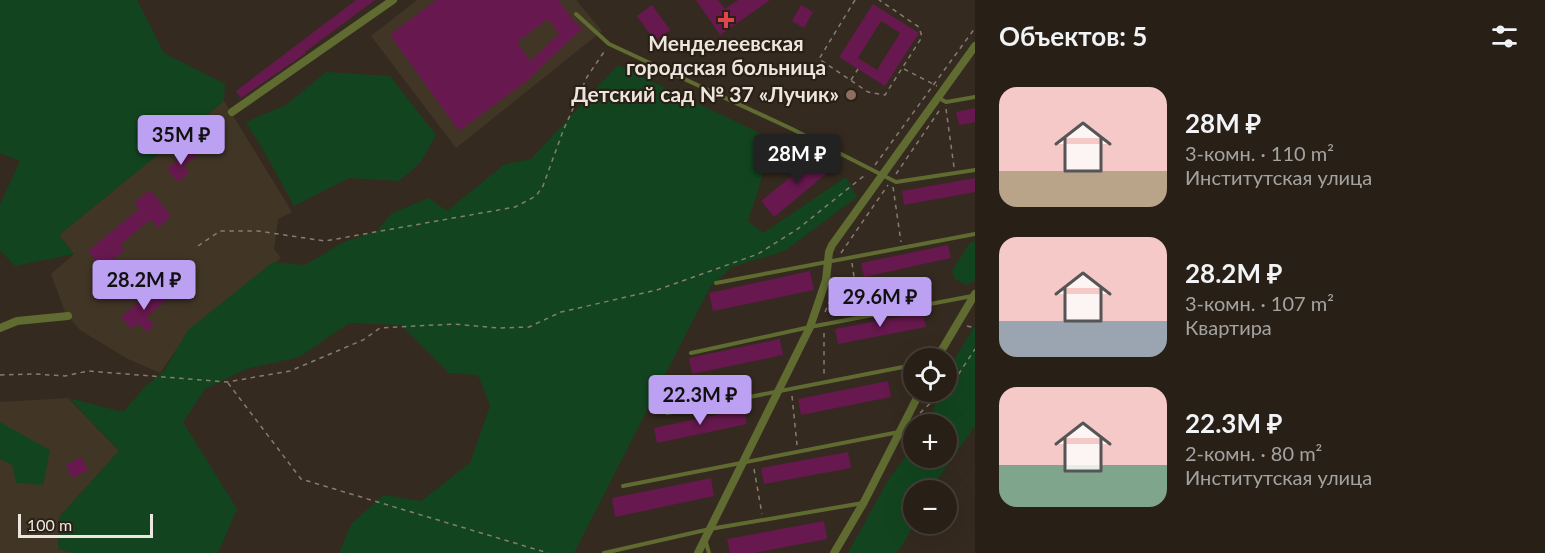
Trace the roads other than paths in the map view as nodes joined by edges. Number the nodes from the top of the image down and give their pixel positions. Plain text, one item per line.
1 (393, 0) edge
2 (576, 14) dead end
3 (975, 46) edge
4 (938, 97) junction
5 (975, 97) edge
6 (232, 112) dead end
7 (975, 170) edge
8 (882, 176) junction
9 (975, 234) edge
10 (828, 260) junction
11 (716, 283) dead end
12 (974, 295) edge
13 (68, 316) dead end
14 (810, 327) junction
15 (0, 328) edge
16 (943, 348) edge
17 (691, 353) dead end
18 (903, 368) edge
19 (776, 392) junction
20 (915, 402) edge
21 (667, 413) dead end
22 (900, 432) junction
23 (741, 464) junction
24 (623, 486) dead end
25 (864, 502) junction
26 (711, 527) junction
27 (705, 539) junction
28 (604, 553) edge
29 (698, 553) edge
30 (709, 553) edge
31 (834, 553) edge

1 - 6 street
2 - 8 lane
3 - 4 street
4 - 5 lane
4 - 8 street
7 - 8 lane
8 - 10 street
9 - 10 lane
10 - 11 lane
10 - 14 street
12 - 14 lane
12 - 16 street
13 - 15 street
14 - 17 lane
14 - 19 street
18 - 19 lane
19 - 21 lane
19 - 23 street
20 - 22 street
22 - 23 lane
22 - 25 street
23 - 24 lane
23 - 26 street
25 - 26 lane
25 - 31 street
26 - 27 street
26 - 28 lane
27 - 29 street
27 - 30 lane

